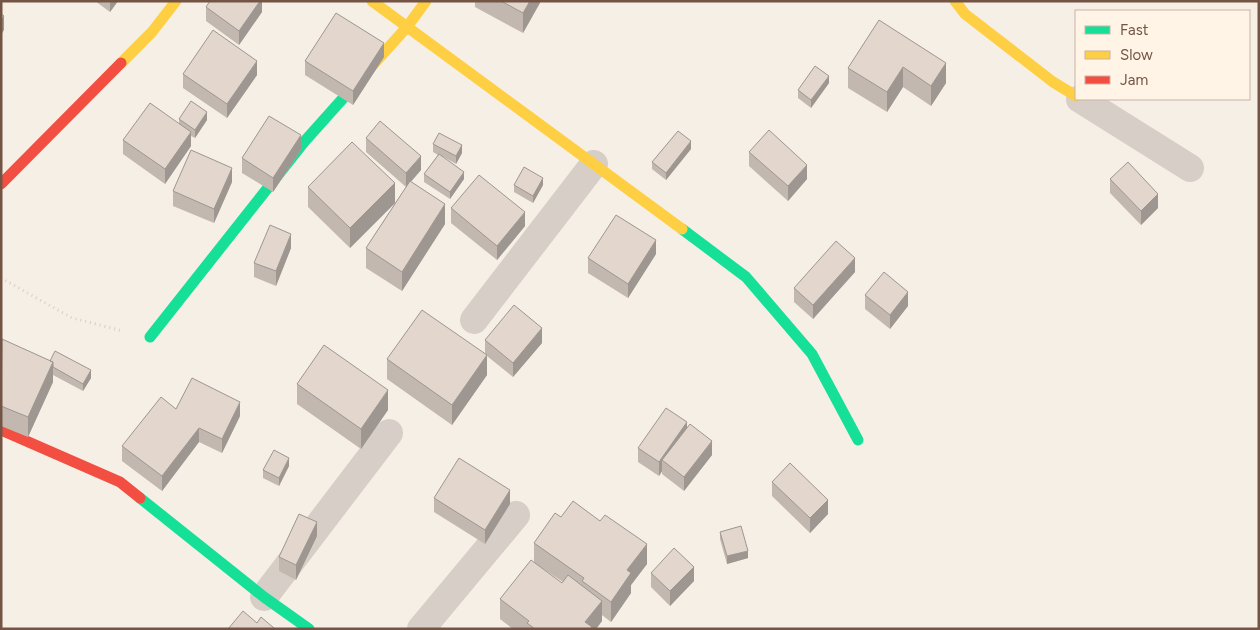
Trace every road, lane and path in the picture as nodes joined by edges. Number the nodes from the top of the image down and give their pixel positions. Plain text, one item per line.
1 (176, 1) edge
2 (372, 1) edge
3 (426, 1) edge
4 (954, 1) edge
5 (407, 27) junction
6 (1075, 95) edge
7 (1082, 100) edge
8 (594, 164) junction
9 (1190, 168) dead end
10 (1, 184) edge
11 (1, 278) edge
12 (474, 320) dead end
13 (150, 337) joint
14 (1, 430) edge
15 (389, 433) dead end
16 (858, 440) dead end
17 (516, 515) dead end
18 (264, 597) junction
19 (309, 629) edge
20 (422, 629) edge

1 - 10 street
2 - 5 street
3 - 5 street
4 - 6 street
5 - 8 street
5 - 13 street
7 - 9 street
8 - 12 street
8 - 16 street
11 - 13 path
14 - 18 street
15 - 18 street
17 - 20 street
18 - 19 street

